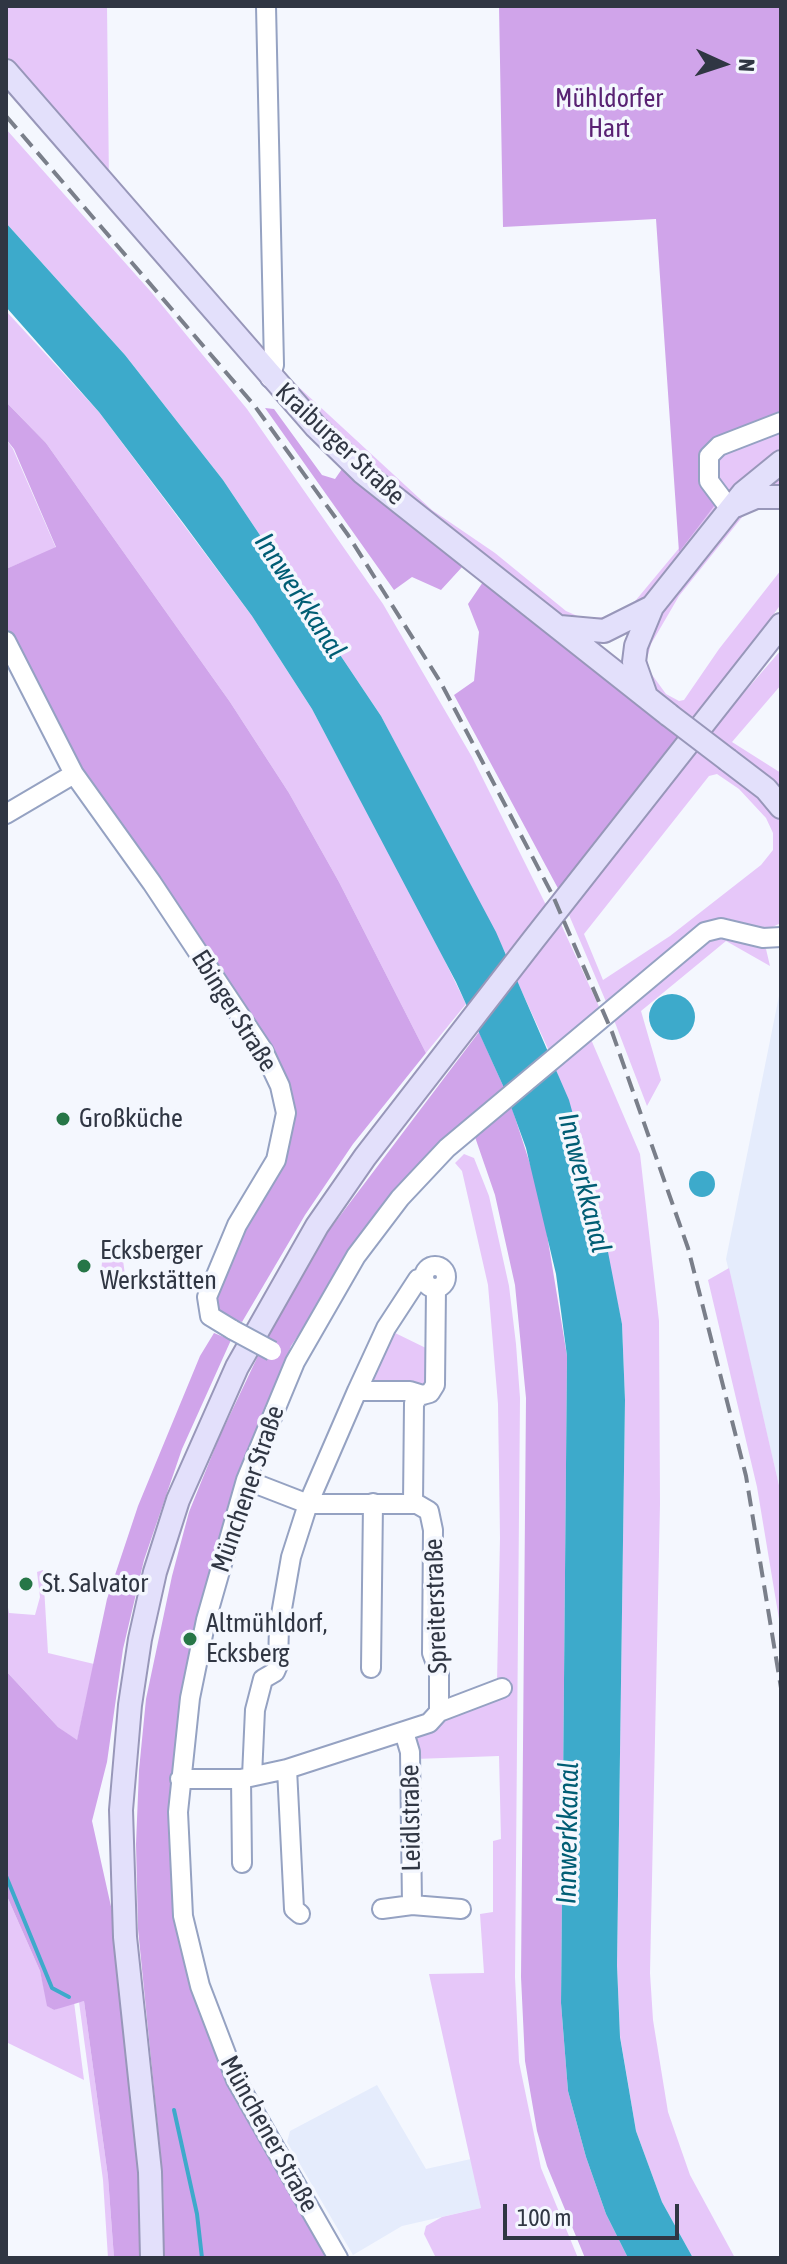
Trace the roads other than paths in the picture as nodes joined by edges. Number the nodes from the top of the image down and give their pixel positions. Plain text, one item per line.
1 (266, 6) edge
2 (6, 71) edge
3 (270, 378) junction
4 (781, 422) edge
5 (781, 462) edge
6 (781, 497) edge
7 (730, 509) junction
8 (647, 609) junction
9 (559, 627) junction
10 (779, 629) edge
11 (6, 641) edge
12 (636, 646) junction
13 (607, 666) junction
14 (646, 697) junction
15 (74, 774) junction
16 (774, 791) edge
17 (781, 807) edge
18 (6, 814) edge
19 (781, 937) edge
20 (295, 1362) junction
21 (357, 1391) junction
22 (423, 1395) junction
23 (246, 1480) junction
24 (373, 1503) junction
25 (413, 1503) junction
26 (308, 1504) junction
27 (371, 1668) dead end
28 (502, 1688) dead end
29 (439, 1712) junction
30 (404, 1732) junction
31 (287, 1769) junction
32 (247, 1778) junction
33 (180, 1779) junction
34 (242, 1863) dead end
35 (412, 1905) junction
36 (382, 1909) dead end
37 (461, 1909) dead end
38 (300, 1914) dead end
39 (152, 2258) edge
40 (338, 2258) edge

1 - 3 street
2 - 3 main road, Kraiburger Straße
3 - 9 main road, Kraiburger Straße
4 - 7 street
5 - 7 main road
6 - 7 main road
7 - 8 main road
8 - 9 main road
8 - 12 main road
8 - 13 main road
9 - 13 main road, Kraiburger Straße
10 - 39 main road
11 - 15 street, Ebinger Straße
12 - 13 main road
12 - 14 main road
13 - 14 main road, Kraiburger Straße
14 - 16 main road, Kraiburger Straße, bridge
15 - 18 street
15 - 20 street, Ebinger Straße, bridge
16 - 17 main road, Kraiburger Straße
19 - 20 street, Münchener Straße
20 - 23 street, Münchener Straße
21 - 22 street
21 - 22 street
21 - 26 street
22 - 25 street
23 - 26 street, Spreiterstraße
23 - 33 street, Münchener Straße
24 - 25 street, Spreiterstraße
24 - 26 street, Spreiterstraße
24 - 27 street
25 - 29 street, Spreiterstraße
26 - 32 street
28 - 29 street, Spreiterstraße
29 - 30 street, Spreiterstraße
30 - 31 street, Spreiterstraße
30 - 35 street, Leidlstraße
31 - 32 street, Spreiterstraße
31 - 38 street
32 - 33 street, Spreiterstraße
32 - 34 street
33 - 40 street, Münchener Straße
35 - 36 street, Leidlstraße
35 - 37 street, Leidlstraße

